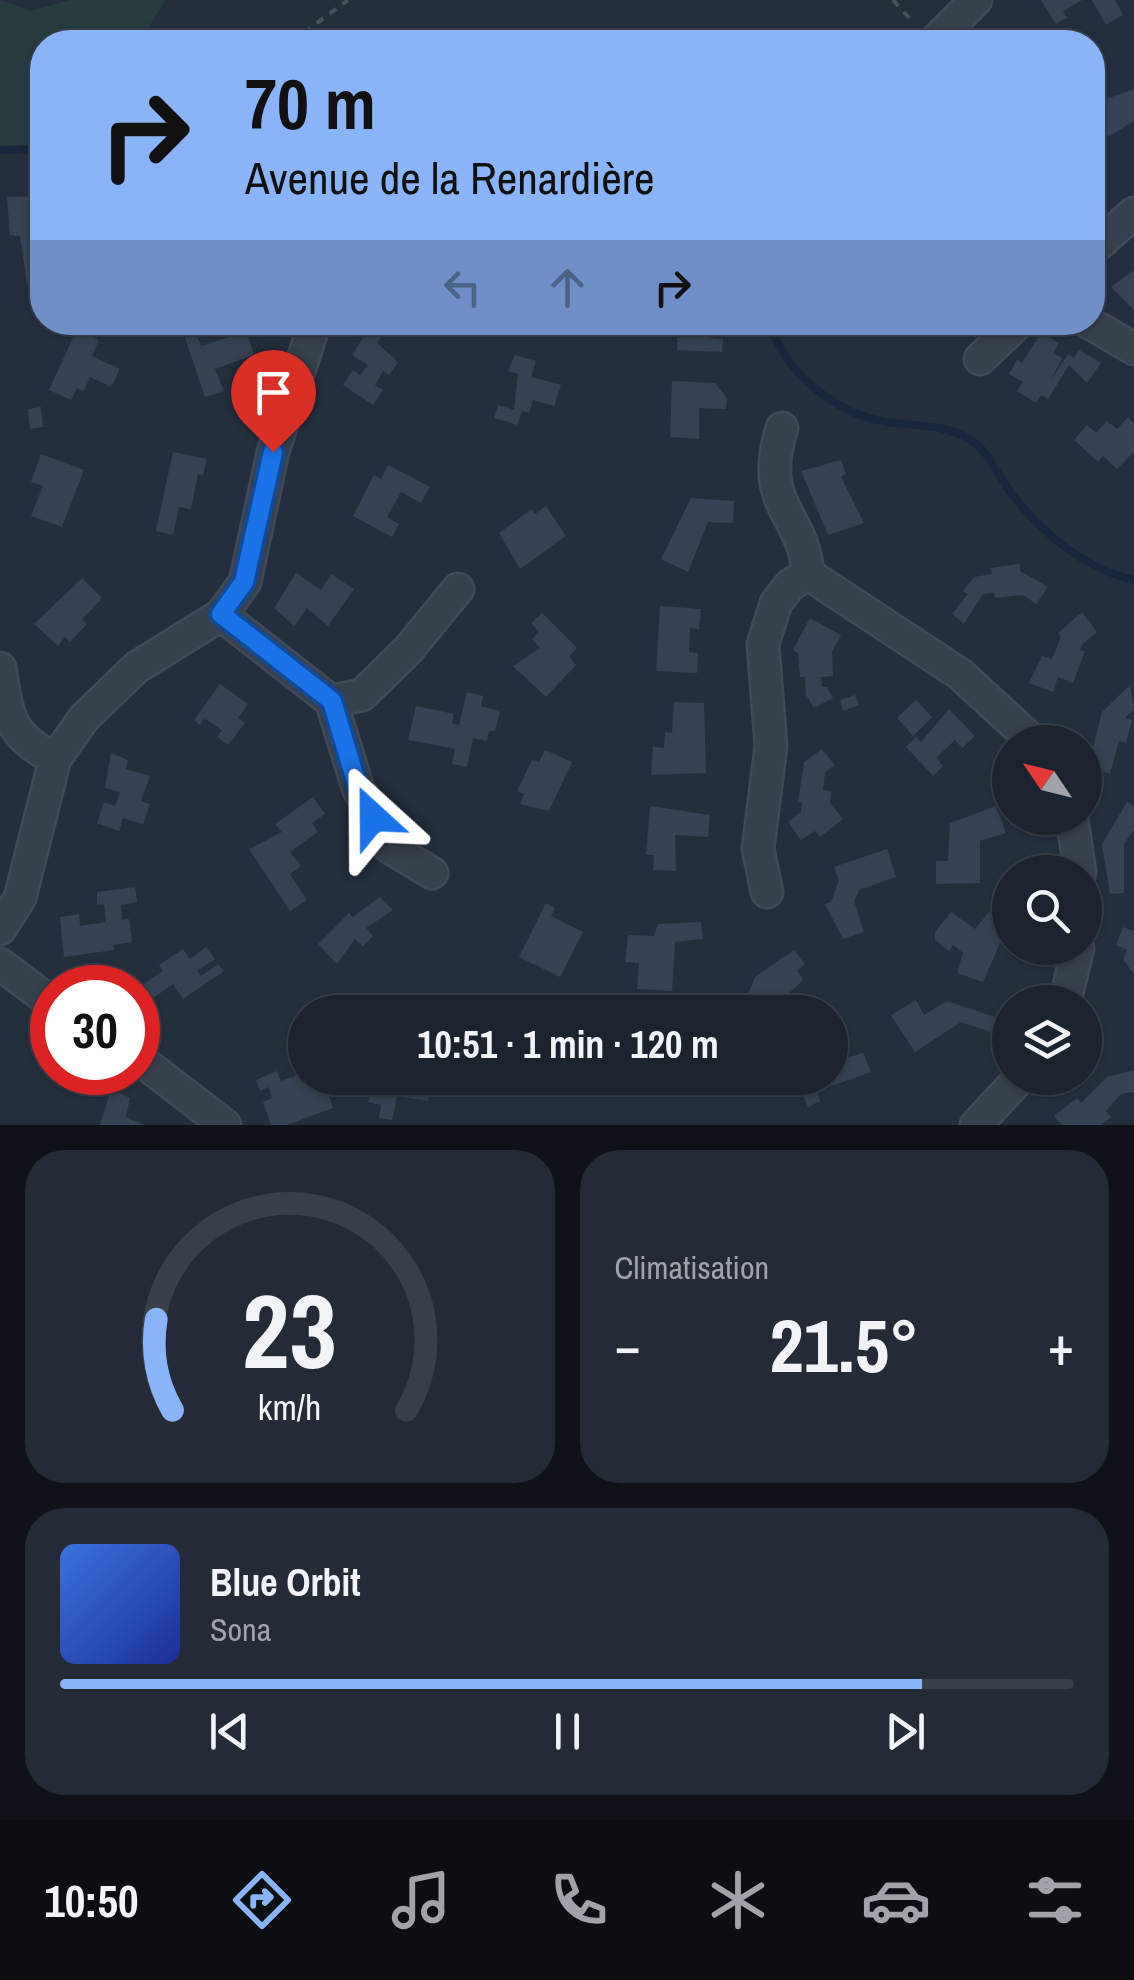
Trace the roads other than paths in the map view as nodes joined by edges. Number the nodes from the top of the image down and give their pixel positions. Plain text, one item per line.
1 (976, 0) edge
2 (936, 30) edge
3 (1134, 213) edge
4 (1105, 239) edge
5 (1105, 332) edge
6 (310, 335) edge
7 (1005, 335) edge
8 (1134, 350) edge
9 (980, 359) dead end
10 (782, 428) dead end
11 (808, 574) junction
12 (458, 589) dead end
13 (221, 614) junction
14 (0, 668) edge
15 (332, 701) junction
16 (1016, 725) edge
17 (55, 758) junction
18 (432, 873) dead end
19 (767, 892) dead end
20 (0, 928) edge
21 (0, 964) edge
22 (30, 986) edge
23 (160, 1075) edge
24 (1004, 1095) edge
25 (225, 1125) edge
26 (976, 1125) edge

1 - 2 street
3 - 4 street
5 - 8 street
6 - 13 street
7 - 9 street
10 - 11 street
11 - 16 street
11 - 19 street
12 - 15 street
13 - 15 street
13 - 17 street
14 - 17 street
15 - 18 street
17 - 20 street
21 - 22 street
23 - 25 street
24 - 26 street

